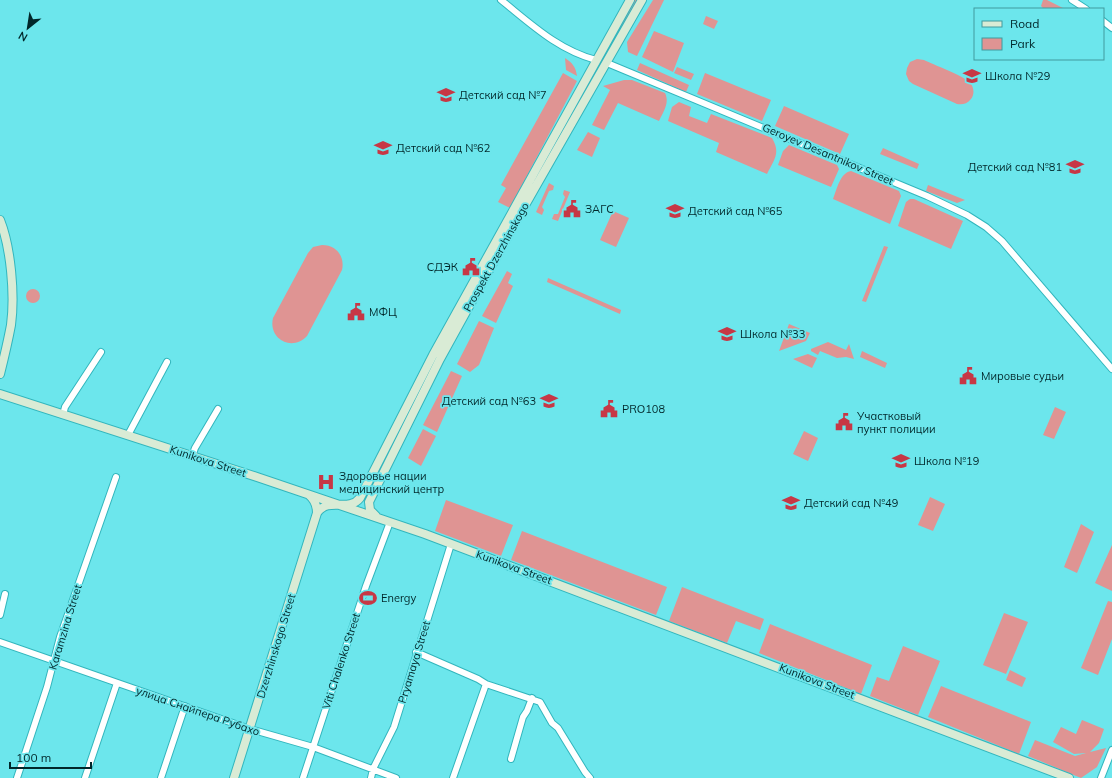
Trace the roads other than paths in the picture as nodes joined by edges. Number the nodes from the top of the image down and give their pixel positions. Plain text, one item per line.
1 (501, 0) edge
2 (630, 0) edge
3 (642, 0) edge
4 (1072, 0) edge
5 (1084, 8) edge
6 (1104, 22) edge
7 (1112, 28) edge
8 (596, 60) junction
9 (607, 63) junction
10 (0, 220) edge
11 (101, 352) dead end
12 (436, 357) junction
13 (167, 362) dead end
14 (1112, 369) edge
15 (0, 374) edge
16 (0, 394) edge
17 (218, 409) dead end
18 (63, 415) junction
19 (128, 435) junction
20 (192, 456) junction
21 (116, 477) dead end
22 (308, 494) junction
23 (360, 498) junction
24 (369, 502) junction
25 (339, 505) junction
26 (360, 511) junction
27 (317, 513) junction
28 (379, 518) junction
29 (390, 522) junction
30 (451, 544) junction
31 (5, 594) dead end
32 (0, 615) edge
33 (0, 642) edge
34 (416, 652) junction
35 (55, 661) junction
36 (117, 683) junction
37 (486, 684) junction
38 (532, 698) junction
39 (185, 706) junction
40 (250, 730) junction
41 (313, 747) junction
42 (1112, 750) edge
43 (511, 759) dead end
44 (374, 769) junction
45 (16, 778) edge
46 (85, 778) edge
47 (162, 778) edge
48 (234, 778) edge
49 (303, 778) edge
50 (371, 778) edge
51 (396, 778) edge
52 (453, 778) edge
53 (590, 778) edge
54 (1069, 778) edge
55 (1101, 778) edge

1 - 8 street, Geroyev Desantnikov Street
2 - 8 street, Prospekt Dzerzhinskogo
3 - 9 street, Prospekt Dzerzhinskogo
4 - 5 street
6 - 7 street
8 - 9 street, Geroyev Desantnikov Street
8 - 12 street, Prospekt Dzerzhinskogo
9 - 12 street, Prospekt Dzerzhinskogo
9 - 14 street, Geroyev Desantnikov Street
10 - 15 street
11 - 18 street
12 - 23 street, Prospekt Dzerzhinskogo
12 - 24 street, Prospekt Dzerzhinskogo
13 - 19 street
16 - 18 street, Kunikova Street
17 - 20 street
18 - 19 street, Kunikova Street
19 - 20 street, Kunikova Street
20 - 22 street, Kunikova Street
21 - 35 street, Karamzina Street
22 - 25 street, Kunikova Street
22 - 27 street
23 - 25 street
23 - 26 street
24 - 26 street
24 - 28 street
25 - 26 street, Kunikova Street
25 - 27 street
26 - 28 street, Kunikova Street
27 - 40 street, Dzerzhinskogo Street
28 - 29 street, Kunikova Street
29 - 30 street, Kunikova Street
29 - 41 street, Viti Chalenko Street
30 - 34 street, Pryamaya Street
30 - 54 street, Kunikova Street
31 - 32 street
33 - 35 street, улица Снайпера Рубахо
34 - 37 street
34 - 44 street, Pryamaya Street
35 - 36 street, улица Снайпера Рубахо
35 - 45 street, Karamzina Street
36 - 39 street, улица Снайпера Рубахо
36 - 46 street
37 - 38 street
37 - 52 street
38 - 43 street
38 - 53 street
39 - 40 street, улица Снайпера Рубахо
39 - 47 street
40 - 41 street, улица Снайпера Рубахо
40 - 48 street, Dzerzhinskogo Street
41 - 44 street, улица Снайпера Рубахо
41 - 49 street, Viti Chalenko Street
42 - 55 street
44 - 50 street, Pryamaya Street
44 - 51 street, улица Снайпера Рубахо

